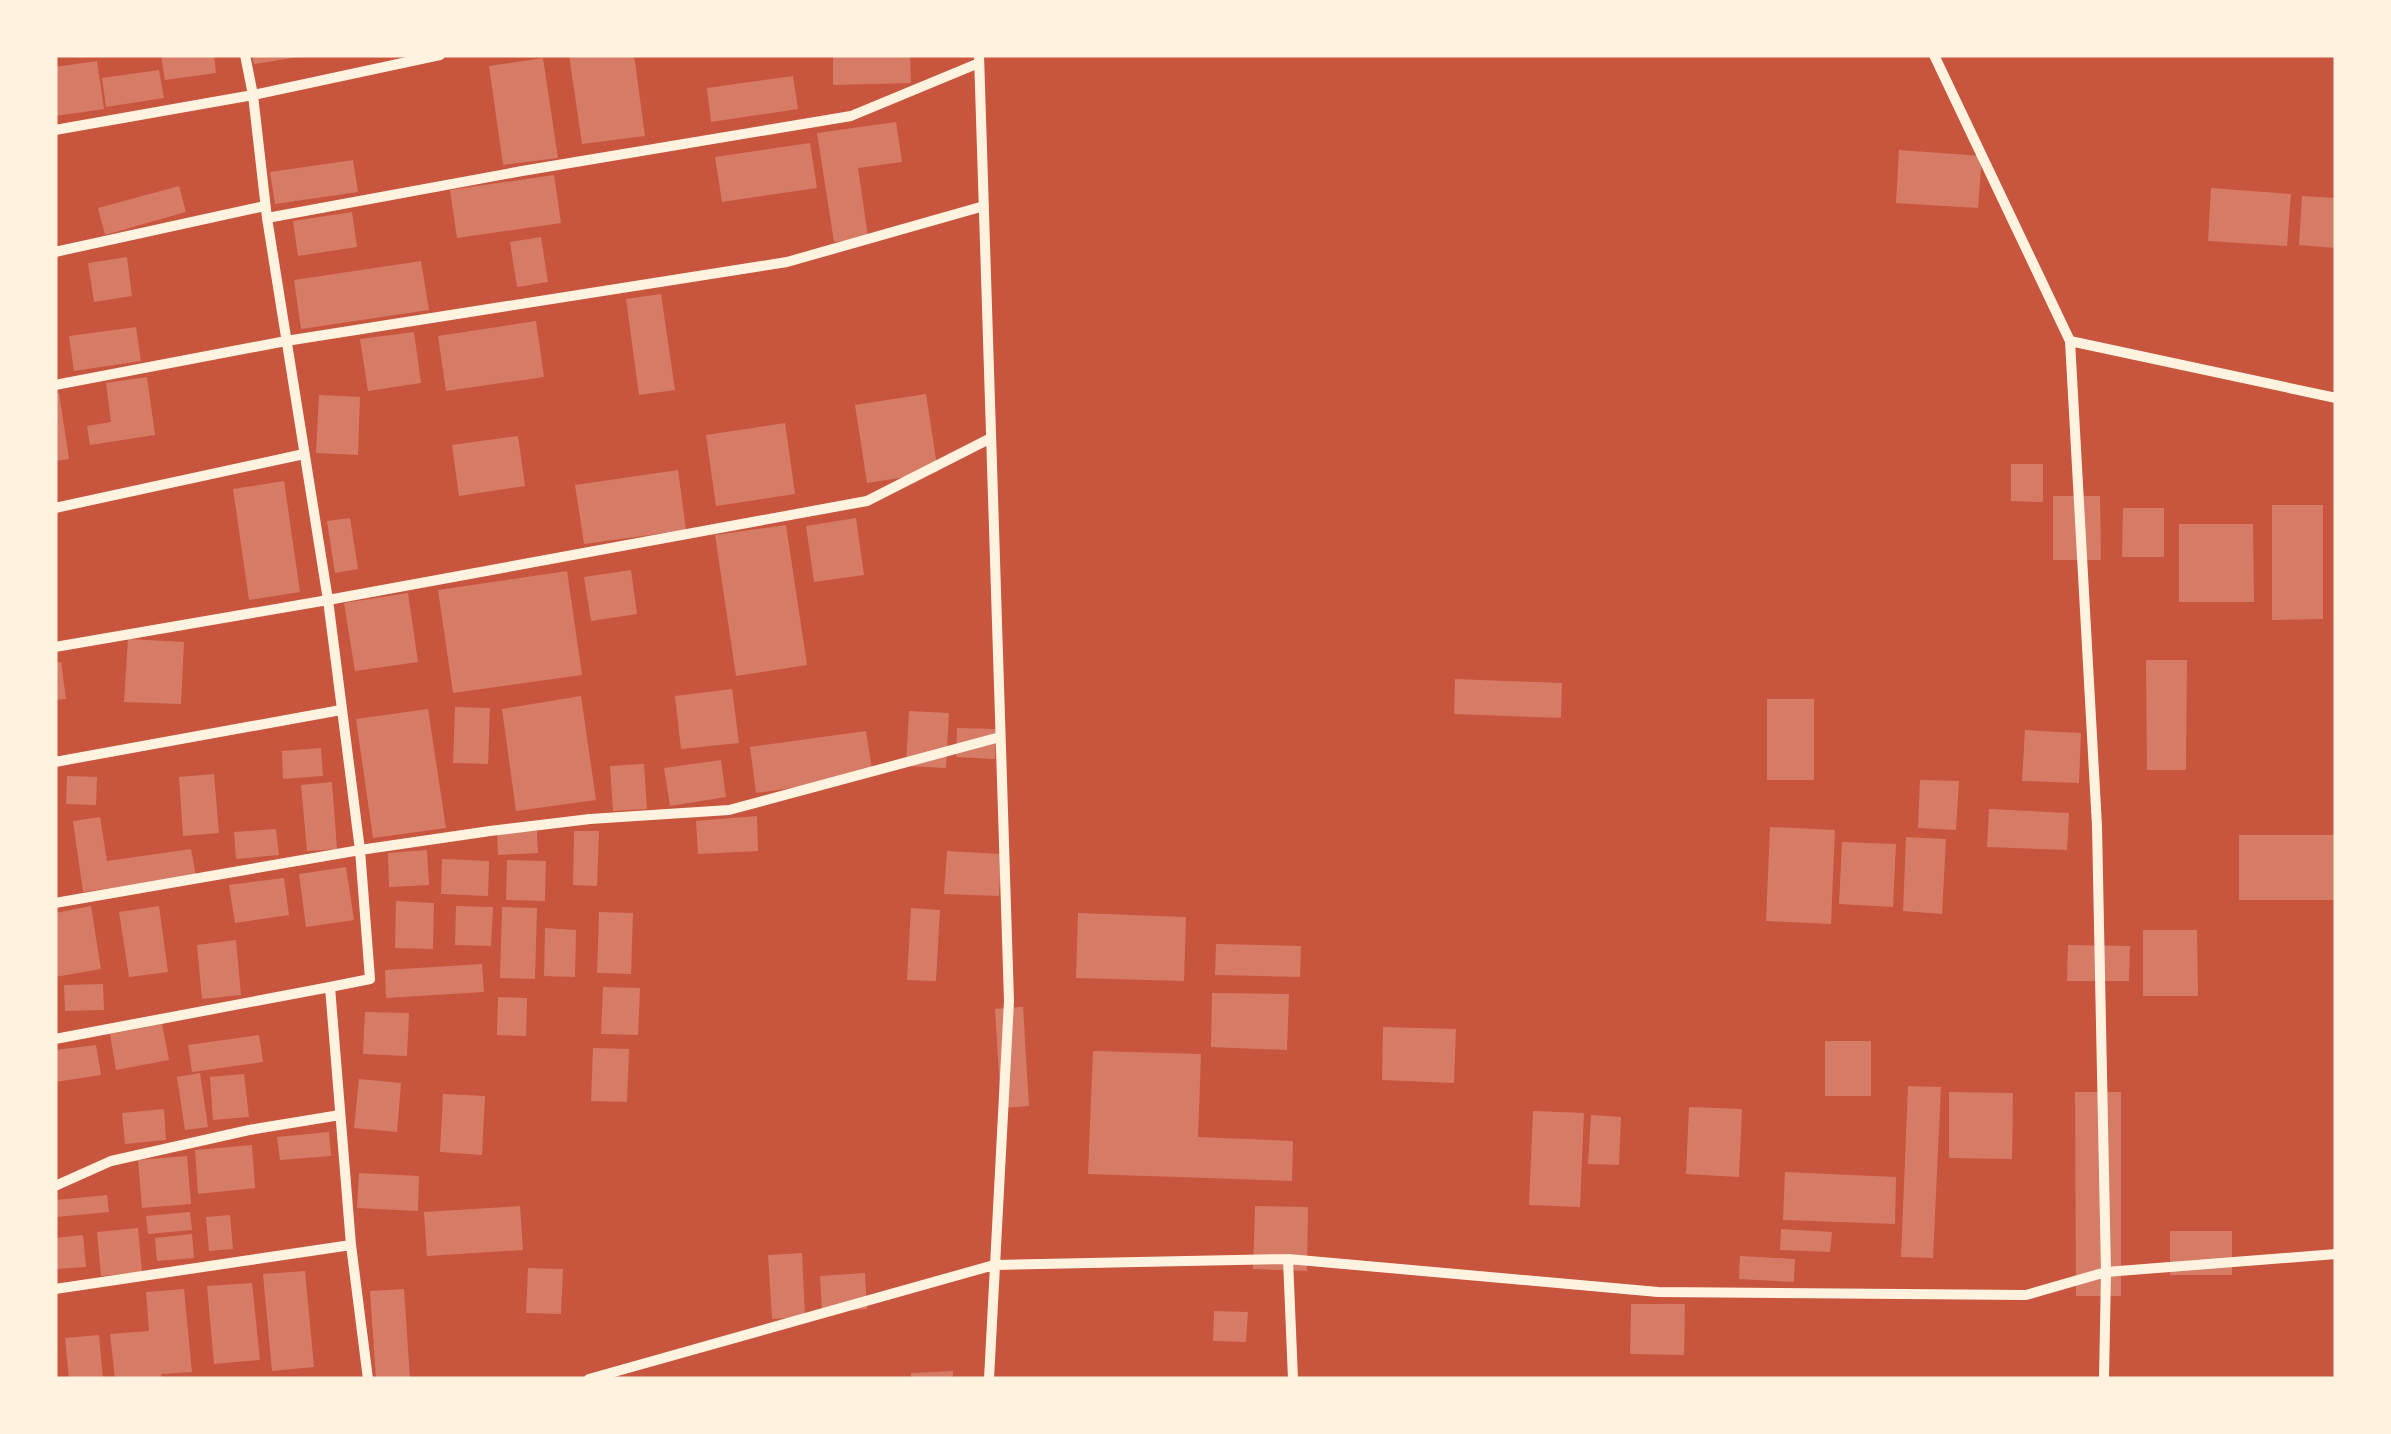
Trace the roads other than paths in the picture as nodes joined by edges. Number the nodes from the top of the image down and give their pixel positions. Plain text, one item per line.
1 (245, 55) edge
2 (440, 55) edge
3 (1934, 55) edge
4 (979, 59) edge
5 (253, 95) junction
6 (55, 130) edge
7 (984, 206) junction
8 (266, 212) junction
9 (55, 252) edge
10 (286, 341) junction
11 (2070, 341) junction
12 (55, 385) edge
13 (2336, 398) edge
14 (991, 438) junction
15 (304, 454) junction
16 (55, 508) edge
17 (328, 600) junction
18 (55, 647) edge
19 (342, 710) junction
20 (1000, 737) junction
21 (55, 762) edge
22 (360, 850) junction
23 (55, 903) edge
24 (330, 987) junction
25 (55, 1039) edge
26 (340, 1115) junction
27 (55, 1186) edge
28 (351, 1245) junction
29 (2336, 1254) edge
30 (1288, 1259) junction
31 (994, 1265) junction
32 (2106, 1272) junction
33 (55, 1289) edge
34 (368, 1379) edge
35 (589, 1379) edge
36 (990, 1379) edge
37 (1293, 1379) edge
38 (2104, 1379) edge

1 - 5 street
2 - 5 street
3 - 11 street
4 - 7 street
4 - 8 street
5 - 6 street
5 - 8 street
7 - 10 street
7 - 14 street
8 - 9 street
8 - 10 street
10 - 12 street
10 - 15 street
11 - 13 street
11 - 32 street
14 - 17 street
14 - 20 street
15 - 16 street
15 - 17 street
17 - 18 street
17 - 19 street
19 - 21 street
19 - 22 street
20 - 22 street
20 - 31 street
22 - 23 street
22 - 24 street
24 - 25 street
24 - 26 street
26 - 27 street
26 - 28 street
28 - 33 street
28 - 34 street
29 - 32 street
30 - 31 street
30 - 32 street
30 - 37 street
31 - 35 street
31 - 36 street
32 - 38 street

